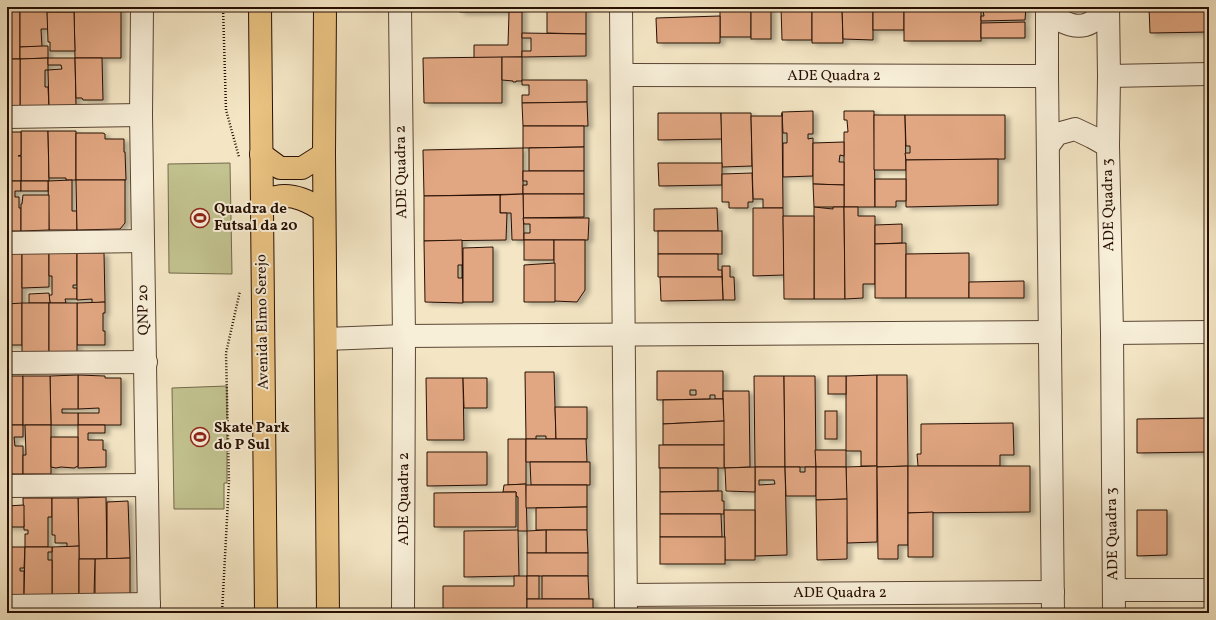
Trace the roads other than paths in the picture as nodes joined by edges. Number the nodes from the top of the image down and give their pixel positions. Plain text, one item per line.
1 (142, 7) edge
2 (260, 7) edge
3 (325, 7) edge
4 (400, 7) edge
5 (621, 7) edge
6 (1108, 8) edge
7 (1047, 10) edge
8 (1209, 74) edge
9 (622, 75) junction
10 (1047, 76) junction
11 (1109, 76) junction
12 (141, 115) junction
13 (7, 117) edge
14 (1048, 146) junction
15 (1108, 146) junction
16 (261, 154) junction
17 (324, 154) junction
18 (262, 205) junction
19 (324, 211) junction
20 (143, 241) junction
21 (7, 243) edge
22 (1050, 332) junction
23 (1209, 332) edge
24 (1112, 333) junction
25 (624, 335) junction
26 (404, 336) junction
27 (326, 339) junction
28 (146, 362) junction
29 (7, 363) edge
30 (147, 485) junction
31 (7, 486) edge
32 (1114, 590) junction
33 (1209, 590) edge
34 (1053, 592) junction
35 (626, 604) edge
36 (7, 606) edge
37 (149, 609) edge
38 (266, 613) edge
39 (328, 613) edge
40 (403, 613) edge
41 (1053, 613) edge
42 (1114, 613) edge

1 - 12 street, QNP 20
2 - 16 main road, Avenida Elmo Serejo
3 - 17 main road
4 - 26 street, ADE Quadra 2
5 - 9 street, ADE Quadra 2
6 - 7 street
6 - 11 street, ADE Quadra 3
7 - 10 street
8 - 11 street
9 - 10 street, ADE Quadra 2
9 - 25 street, ADE Quadra 2
10 - 14 street
11 - 15 street, ADE Quadra 3
12 - 13 street
12 - 20 street, QNP 20
14 - 15 street
14 - 22 street
15 - 24 street, ADE Quadra 3
16 - 17 main road
16 - 18 main road, Avenida Elmo Serejo
17 - 19 main road
18 - 19 main road
18 - 38 main road, Avenida Elmo Serejo
19 - 27 main road
20 - 21 street
20 - 28 street, QNP 20
22 - 25 street
22 - 34 street
23 - 24 street
24 - 32 street, ADE Quadra 3
25 - 26 street
25 - 35 street, ADE Quadra 2
26 - 27 street
26 - 40 street, ADE Quadra 2
27 - 39 main road
28 - 29 street
28 - 30 street, QNP 20
30 - 31 street
30 - 37 street, QNP 20
32 - 33 street, ADE Quadra 3
32 - 42 street, ADE Quadra 3
34 - 35 street, ADE Quadra 2
34 - 41 street
36 - 37 street

